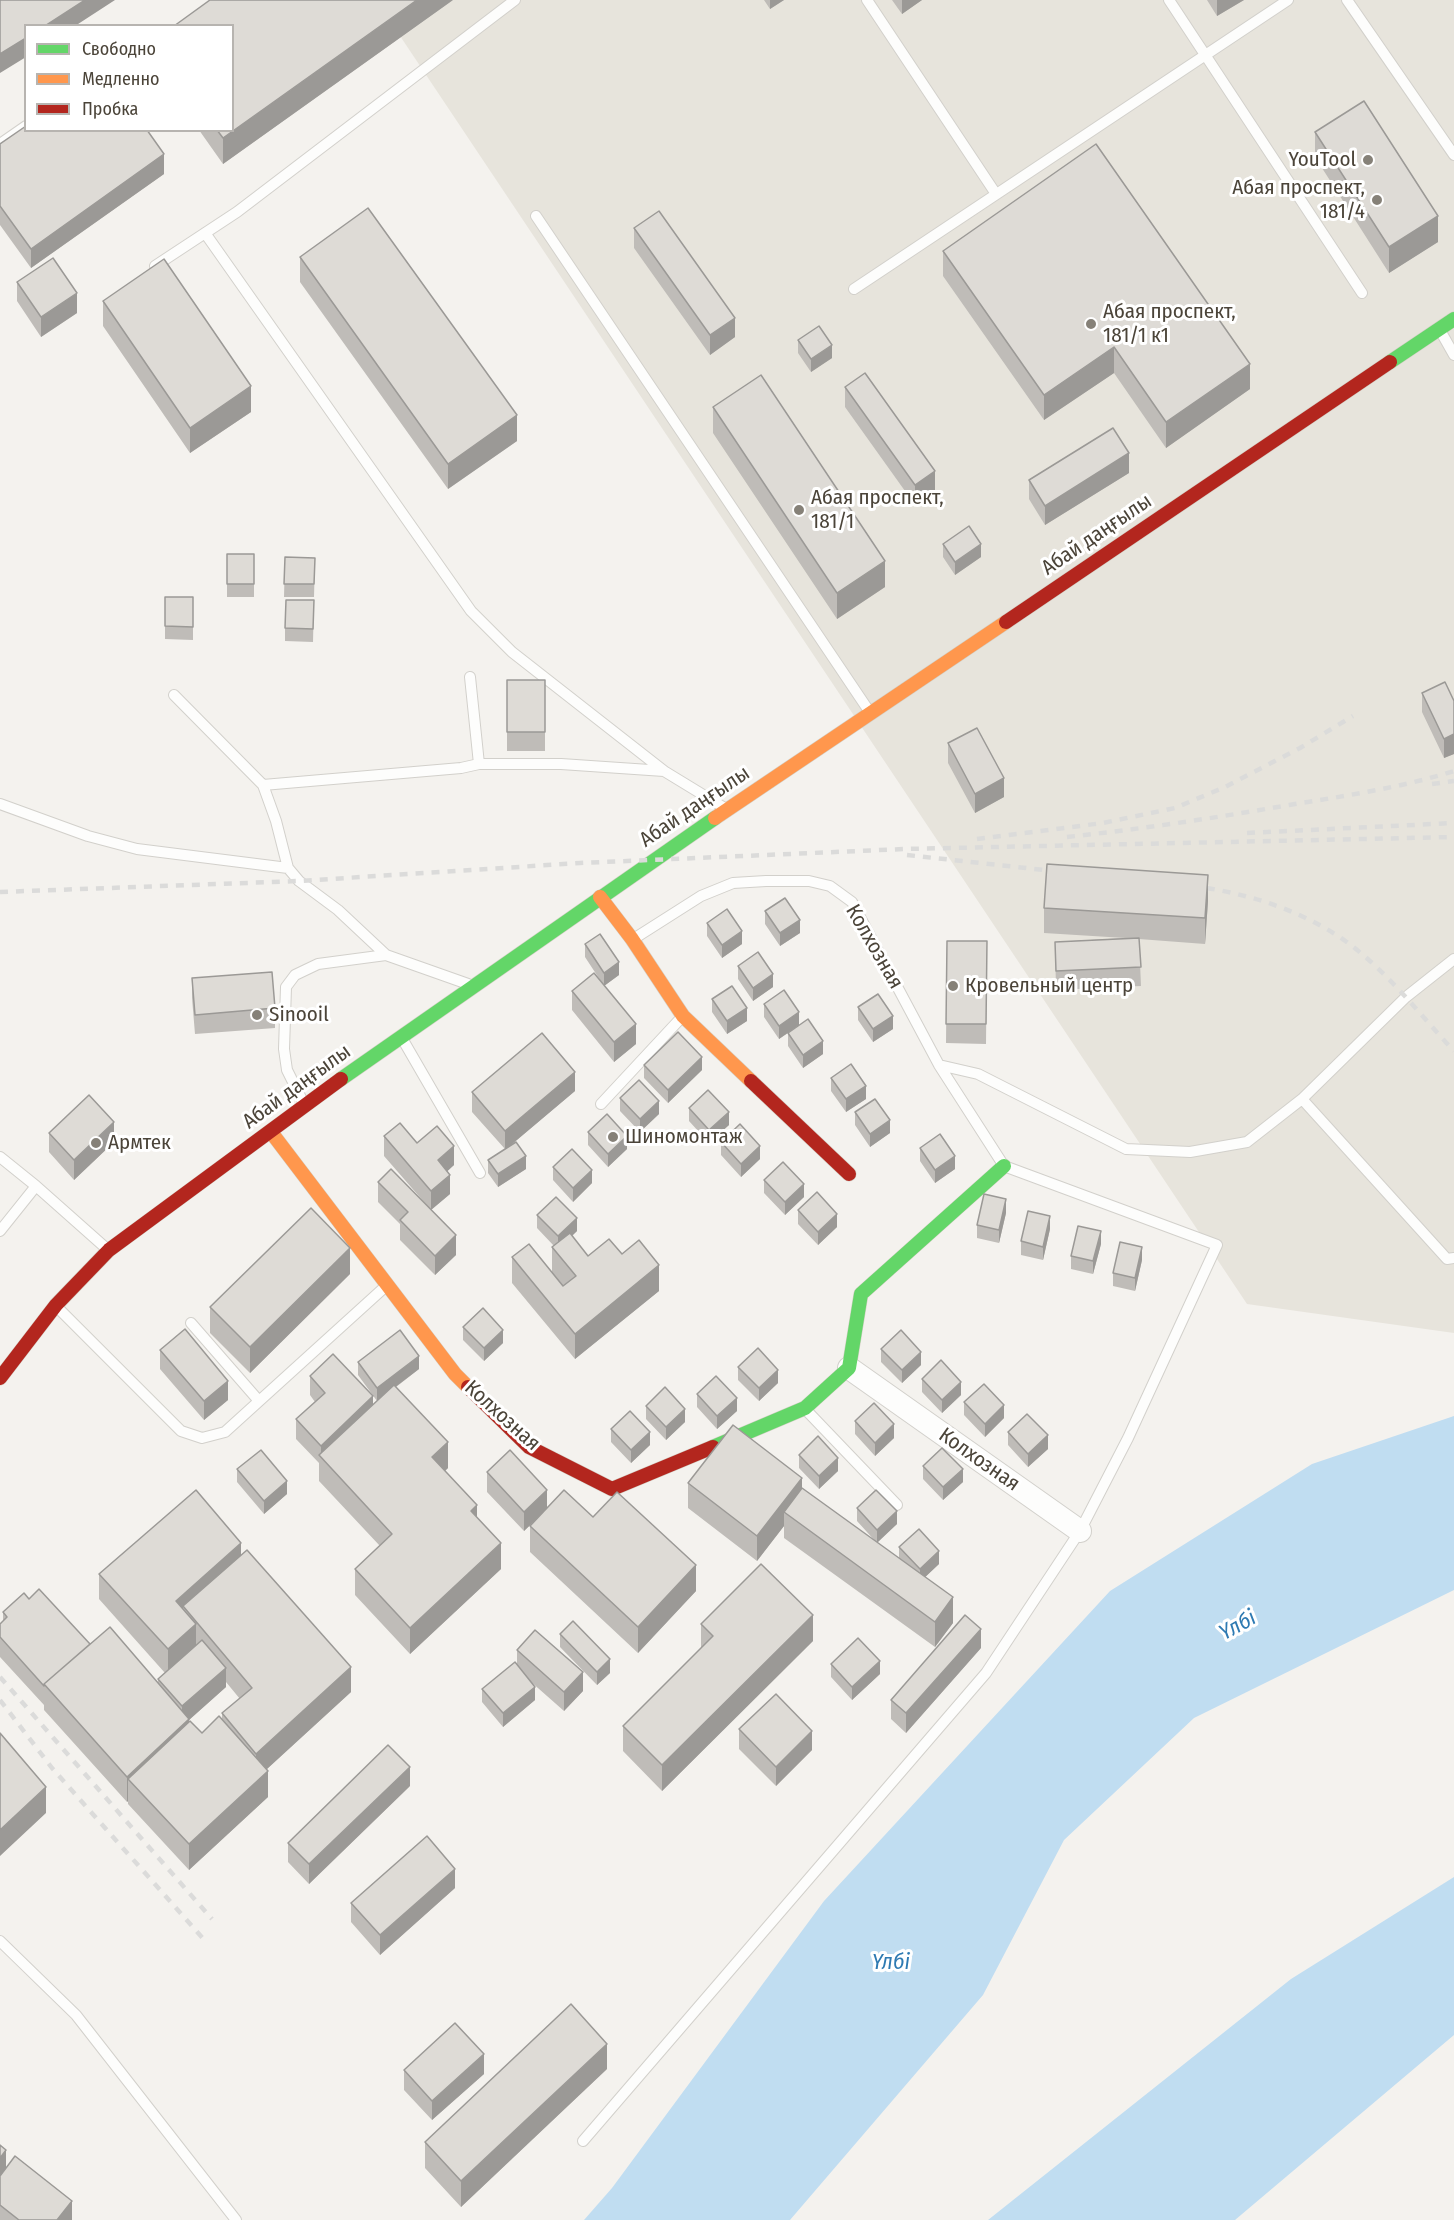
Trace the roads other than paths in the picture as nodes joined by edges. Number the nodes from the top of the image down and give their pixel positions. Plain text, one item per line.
1 (515, 0) edge
2 (867, 0) edge
3 (1169, 0) edge
4 (1288, 0) edge
5 (1347, 0) edge
6 (1204, 56) junction
7 (24, 127) edge
8 (0, 144) edge
9 (1454, 155) edge
10 (996, 194) junction
11 (536, 216) dead end
12 (205, 233) junction
13 (155, 266) edge
14 (854, 289) dead end
15 (1362, 293) dead end
16 (1454, 319) edge
17 (1439, 329) junction
18 (1454, 355) edge
19 (470, 677) dead end
20 (174, 695) dead end
21 (871, 713) junction
22 (479, 764) junction
23 (664, 771) junction
24 (263, 786) junction
25 (0, 804) edge
26 (728, 810) junction
27 (288, 868) junction
28 (600, 897) junction
29 (632, 939) junction
30 (386, 955) junction
31 (1454, 959) edge
32 (474, 986) junction
33 (683, 1016) junction
34 (402, 1037) junction
35 (939, 1065) junction
36 (1302, 1099) junction
37 (601, 1104) dead end
38 (304, 1105) junction
39 (271, 1132) junction
40 (0, 1157) edge
41 (1004, 1166) junction
42 (480, 1173) dead end
43 (849, 1174) dead end
44 (36, 1186) junction
45 (0, 1231) edge
46 (109, 1250) junction
47 (1454, 1258) edge
48 (387, 1285) junction
49 (56, 1305) junction
50 (191, 1323) dead end
51 (849, 1368) junction
52 (0, 1378) edge
53 (259, 1401) junction
54 (805, 1408) junction
55 (897, 1505) dead end
56 (1080, 1531) junction
57 (0, 1941) edge
58 (583, 2141) dead end
59 (236, 2220) edge

1 - 12 lane
2 - 10 lane
3 - 6 lane
4 - 6 lane
5 - 9 lane
6 - 10 lane
6 - 15 lane
7 - 8 lane
10 - 14 lane
11 - 21 lane
12 - 13 lane
12 - 23 lane
16 - 17 main road, Абай даңғылы
17 - 18 lane
17 - 21 main road, Абай даңғылы
19 - 22 lane
20 - 24 lane
21 - 26 main road, Абай даңғылы
22 - 23 lane
22 - 24 lane
23 - 26 lane
24 - 27 lane
25 - 27 lane
26 - 28 main road, Абай даңғылы
27 - 30 lane
28 - 29 main road
28 - 32 main road, Абай даңғылы
29 - 33 main road
29 - 35 lane, Колхозная
30 - 32 lane
30 - 38 lane
31 - 36 lane
32 - 34 main road, Абай даңғылы
33 - 37 lane
33 - 43 main road
34 - 38 main road, Абай даңғылы
34 - 42 lane
35 - 36 lane
35 - 41 lane, Колхозная
36 - 47 lane
38 - 39 main road, Абай даңғылы
39 - 46 main road, Абай даңғылы
39 - 48 main road, Колхозная
40 - 44 lane
41 - 51 main road
41 - 56 lane
44 - 45 lane
44 - 46 lane
46 - 49 main road, Абай даңғылы
48 - 53 lane
48 - 54 main road, Колхозная
49 - 52 main road, Абай даңғылы
49 - 53 lane
50 - 53 lane
51 - 54 main road, Колхозная
51 - 56 street, Колхозная
54 - 55 lane
56 - 58 lane
57 - 59 lane

